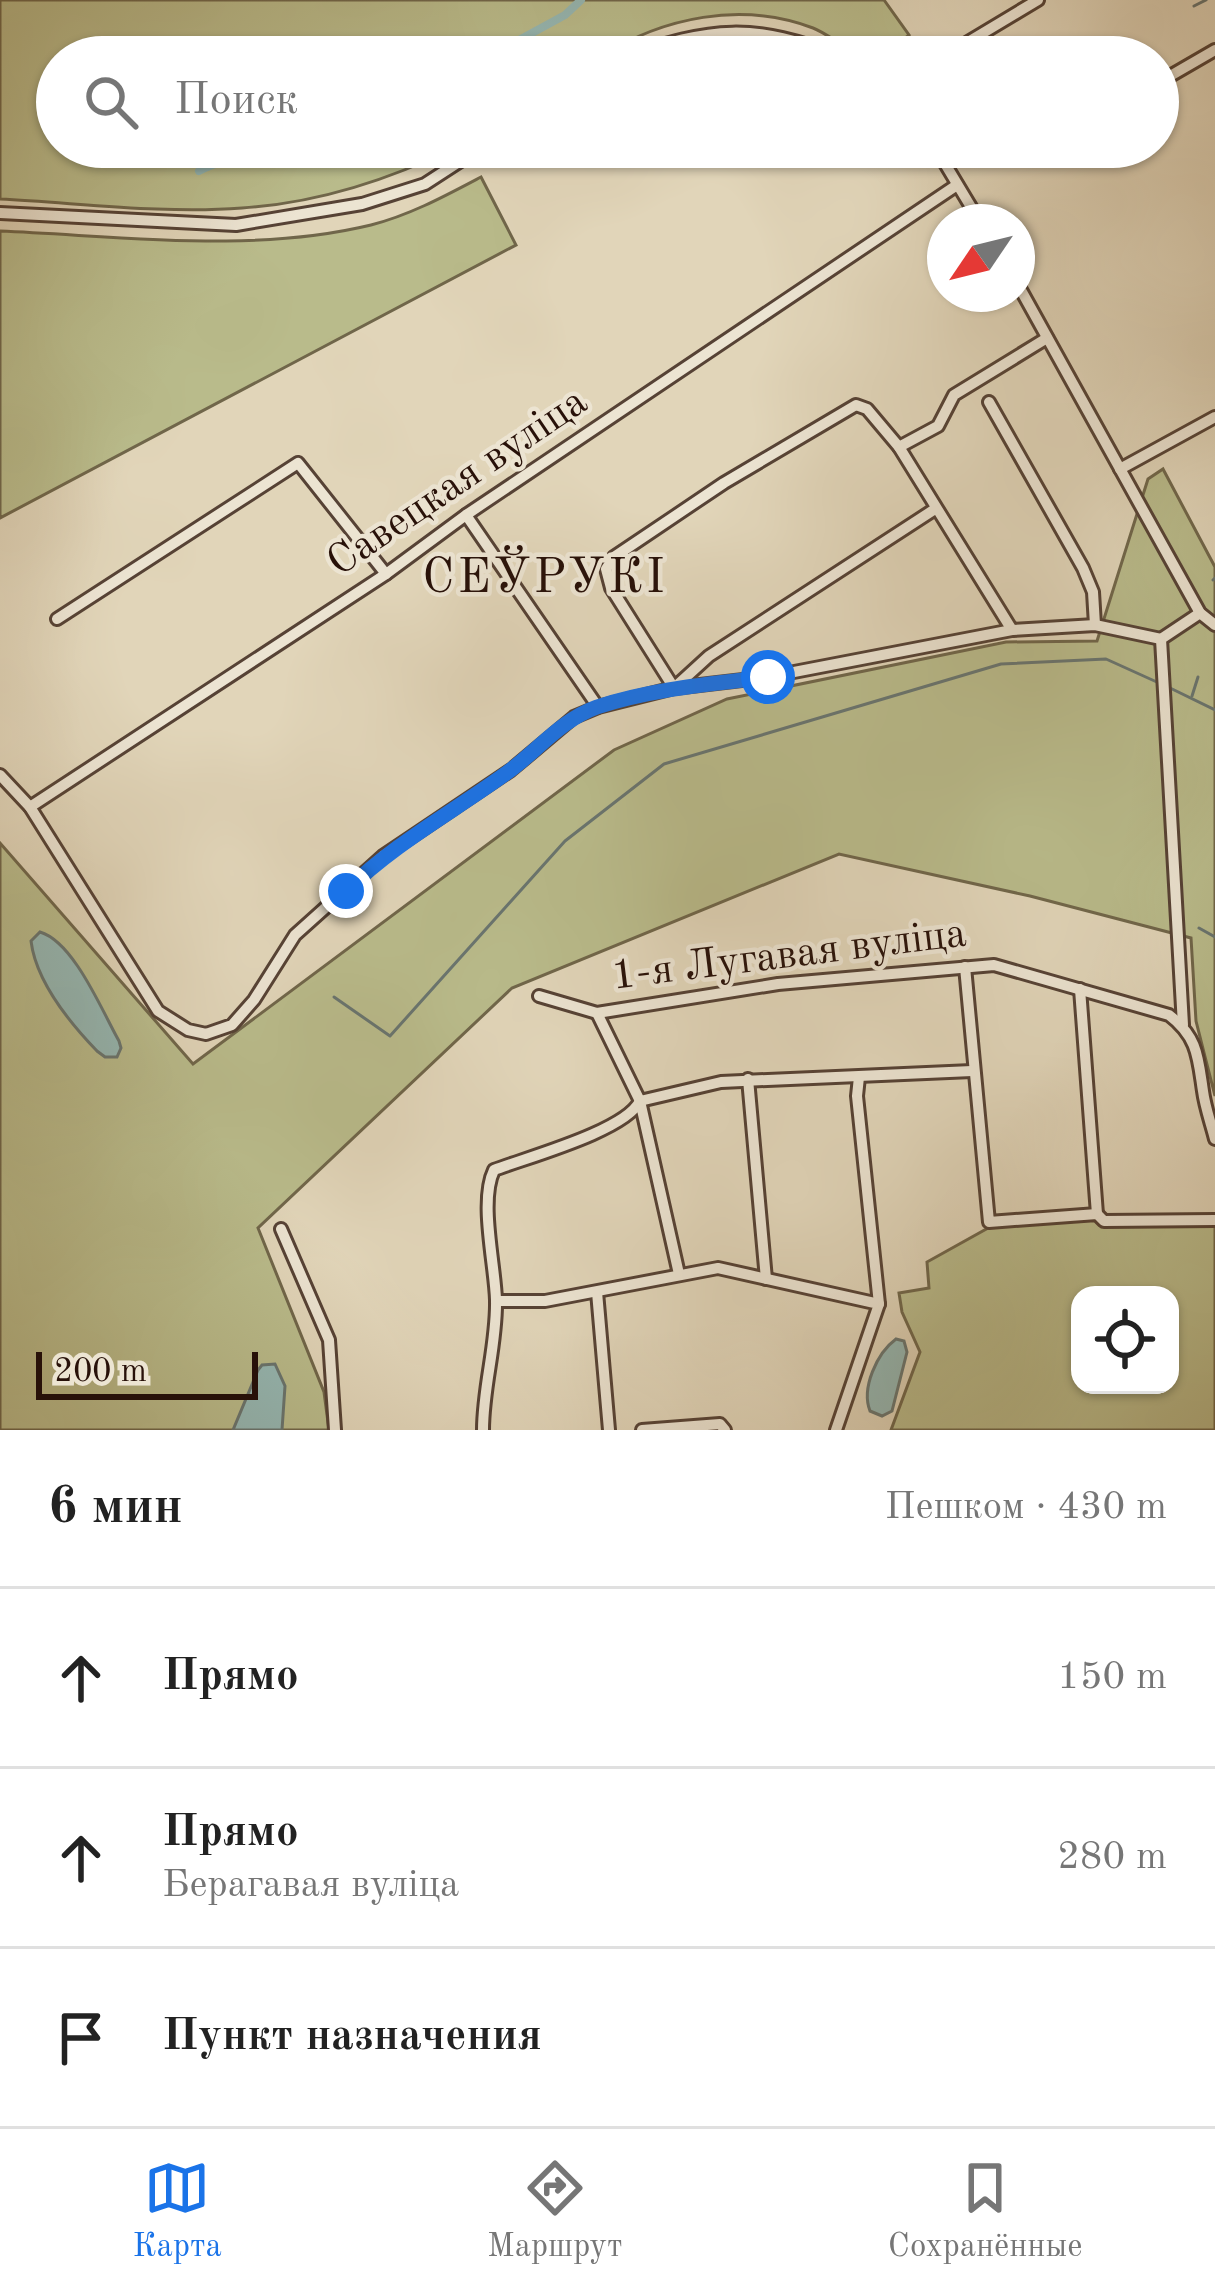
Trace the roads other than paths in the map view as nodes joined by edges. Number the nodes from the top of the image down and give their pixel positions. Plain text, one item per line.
1 (1032, 2) edge
2 (686, 36) edge
3 (777, 36) edge
4 (984, 36) edge
5 (1215, 50) edge
6 (1179, 70) edge
7 (450, 168) edge
8 (947, 168) edge
9 (957, 185) junction
10 (969, 204) edge
11 (0, 213) edge
12 (1033, 312) edge
13 (1048, 338) junction
14 (989, 402) dead end
15 (1215, 417) edge
16 (899, 448) junction
17 (1120, 469) junction
18 (935, 508) junction
19 (466, 515) junction
20 (386, 574) junction
21 (1200, 613) junction
22 (58, 619) dead end
23 (1095, 625) junction
24 (1215, 626) edge
25 (1012, 630) junction
26 (1161, 639) junction
27 (674, 688) junction
28 (598, 706) junction
29 (0, 775) edge
30 (30, 807) junction
31 (965, 967) junction
32 (1080, 989) junction
33 (539, 996) dead end
34 (597, 1013) junction
35 (1183, 1025) junction
36 (972, 1071) junction
37 (860, 1078) junction
38 (748, 1079) junction
39 (640, 1101) junction
40 (1215, 1139) edge
41 (1097, 1214) junction
42 (1215, 1220) edge
43 (281, 1229) dead end
44 (680, 1274) junction
45 (766, 1279) junction
46 (597, 1292) junction
47 (496, 1301) junction
48 (879, 1304) junction
49 (335, 1430) edge
50 (484, 1430) edge
51 (608, 1430) edge
52 (642, 1430) edge
53 (725, 1430) edge
54 (836, 1430) edge

1 - 4 street
2 - 3 street
5 - 6 street
7 - 11 street
8 - 9 street
9 - 10 street
9 - 19 street, Савецкая вуліца
12 - 13 street
13 - 16 street
13 - 17 street
14 - 23 street
15 - 17 street
16 - 18 street
16 - 27 street
17 - 21 street
18 - 25 street
18 - 27 street
19 - 20 street, Савецкая вуліца
19 - 28 street
20 - 22 street
20 - 30 street, Савецкая вуліца
21 - 24 street
21 - 26 street
23 - 25 street
23 - 26 street
25 - 27 street
26 - 35 street
27 - 28 street
28 - 30 street
29 - 30 street
31 - 32 street, 1-я Лугавая вуліца
31 - 34 street, 1-я Лугавая вуліца
31 - 36 street
32 - 35 street, 1-я Лугавая вуліца
32 - 41 street
33 - 34 street, 1-я Лугавая вуліца
34 - 39 street
35 - 40 street
36 - 37 street
36 - 41 street
37 - 38 street
37 - 48 street
38 - 39 street
38 - 45 street
39 - 44 street
39 - 47 street
41 - 42 street
43 - 49 street
44 - 45 street
44 - 46 street
45 - 48 street
46 - 47 street
46 - 51 street
47 - 50 street
48 - 54 street
52 - 53 street

